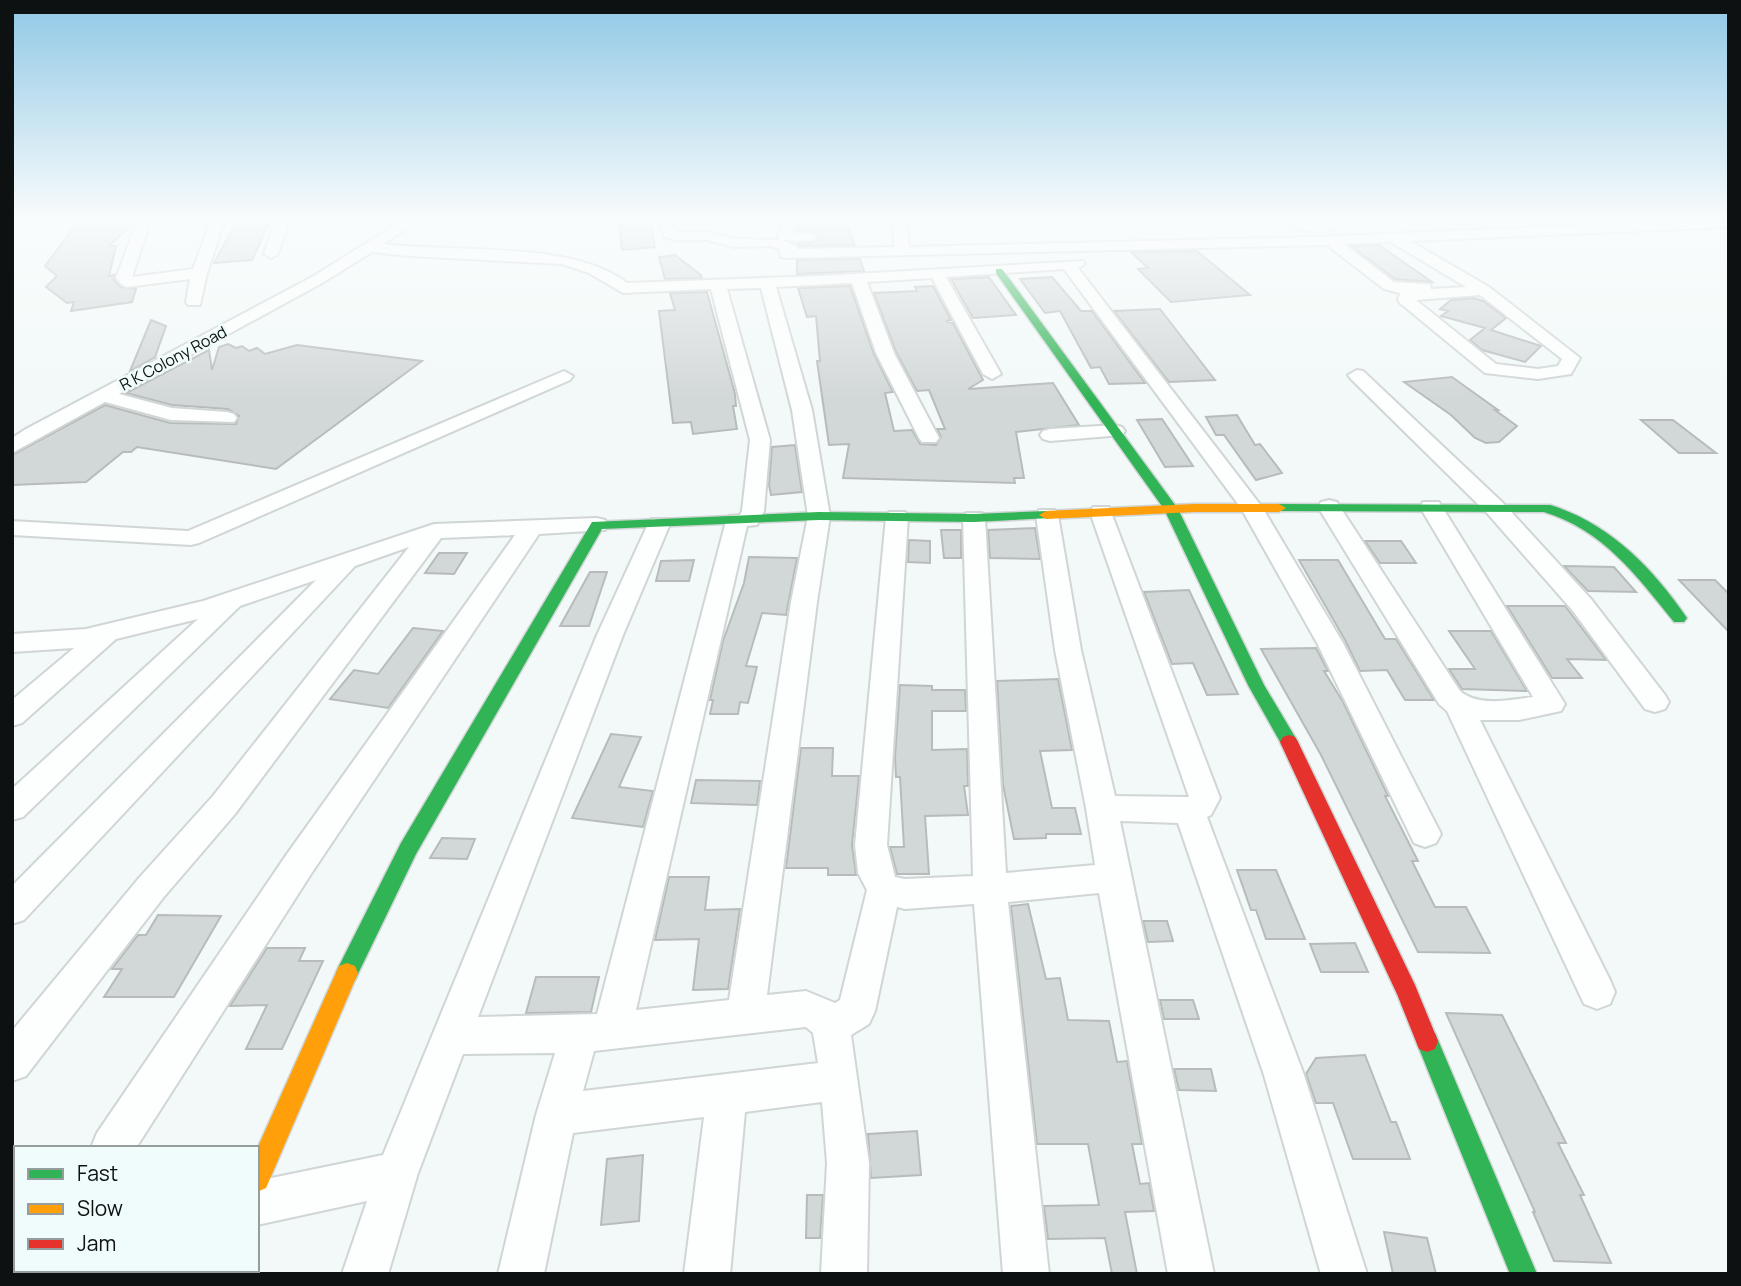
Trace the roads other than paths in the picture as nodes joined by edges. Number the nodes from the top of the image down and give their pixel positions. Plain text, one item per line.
1 (125, 279) edge
2 (151, 279) edge
3 (198, 279) edge
4 (314, 279) edge
5 (613, 279) edge
6 (754, 279) edge
7 (830, 279) edge
8 (858, 279) edge
9 (940, 279) edge
10 (1005, 279) edge
11 (1079, 279) edge
12 (1380, 279) edge
13 (1440, 279) edge
14 (1462, 279) edge
15 (802, 280) joint
16 (758, 282) junction
17 (718, 285) junction
18 (1483, 290) junction
19 (194, 302) dead end
20 (992, 374) dead end
21 (1357, 375) dead end
22 (564, 376) dead end
23 (102, 395) junction
24 (227, 418) dead end
25 (1115, 431) junction
26 (1050, 435) dead end
27 (929, 438) dead end
28 (12, 447) edge
29 (1329, 507) junction
30 (1431, 507) junction
31 (1251, 508) junction
32 (1495, 508) junction
33 (1171, 509) junction
34 (1101, 512) junction
35 (1047, 515) junction
36 (818, 516) junction
37 (897, 517) junction
38 (974, 518) junction
39 (743, 521) junction
40 (659, 524) junction
41 (597, 525) junction
42 (531, 527) junction
43 (12, 528) edge
44 (434, 531) junction
45 (348, 560) junction
46 (235, 599) junction
47 (1679, 618) dead end
48 (108, 632) junction
49 (12, 643) edge
50 (1655, 702) dead end
51 (1459, 706) junction
52 (12, 716) edge
53 (12, 808) edge
54 (1102, 808) junction
55 (1189, 811) junction
56 (1425, 834) dead end
57 (1113, 877) junction
58 (990, 888) junction
59 (884, 890) junction
60 (12, 909) edge
61 (1597, 992) dead end
62 (745, 1017) junction
63 (831, 1026) junction
64 (596, 1032) junction
65 (452, 1036) junction
66 (12, 1062) edge
67 (840, 1080) junction
68 (727, 1093) junction
69 (556, 1115) junction
70 (113, 1146) edge
71 (397, 1173) junction
72 (259, 1174) edge
73 (259, 1203) edge
74 (365, 1274) edge
75 (521, 1274) edge
76 (707, 1274) edge
77 (844, 1274) edge
78 (1026, 1274) edge
79 (1191, 1274) edge
80 (1343, 1274) edge
81 (1524, 1274) edge

1 - 2 street
3 - 19 street
4 - 23 street, R K Colony Road
5 - 17 street
6 - 16 street
7 - 15 street
8 - 27 street
9 - 20 street
10 - 25 street
11 - 31 street
12 - 13 street
14 - 18 street
15 - 16 street
16 - 17 street
16 - 36 street
17 - 39 street
18 - 18 street
21 - 32 street
22 - 43 street
23 - 24 street
23 - 28 street, R K Colony Road
25 - 26 street
25 - 33 street
29 - 30 street
29 - 31 street
29 - 51 street
30 - 32 street
30 - 51 street
31 - 33 street
31 - 56 street
32 - 47 street
32 - 50 street
33 - 34 street
33 - 81 street
34 - 35 street
34 - 55 street
35 - 38 street
35 - 54 street
36 - 37 street
36 - 39 street
36 - 62 street
37 - 38 street
37 - 59 street
38 - 58 street
39 - 40 street
39 - 64 street
40 - 41 street
40 - 65 street
41 - 42 street
41 - 72 street
42 - 44 street
42 - 70 street
44 - 45 street
44 - 66 street
45 - 46 street
45 - 60 street
46 - 48 street
46 - 53 street
48 - 49 street
48 - 52 street
51 - 61 street
54 - 55 street
54 - 57 street
55 - 80 street
57 - 58 street
57 - 79 street
58 - 59 street
58 - 78 street
59 - 63 street
62 - 63 street
62 - 64 street
63 - 67 street
64 - 65 street
64 - 69 street
65 - 71 street
67 - 68 street
67 - 77 street
68 - 69 street
68 - 76 street
69 - 75 street
71 - 73 street
71 - 74 street

